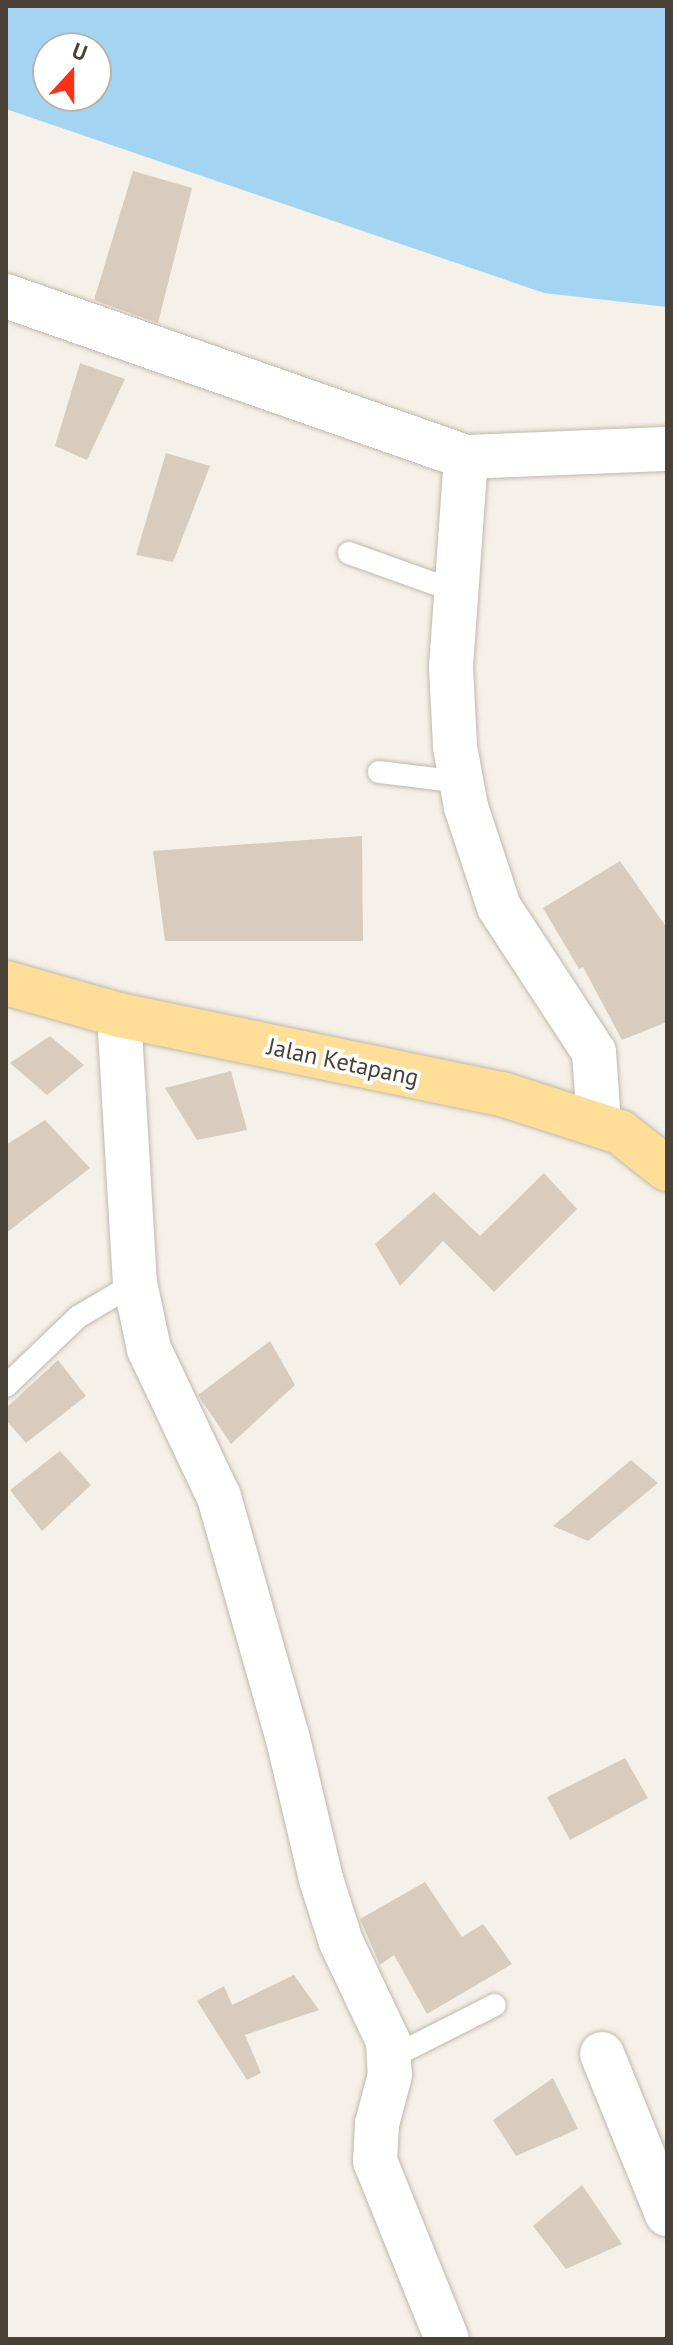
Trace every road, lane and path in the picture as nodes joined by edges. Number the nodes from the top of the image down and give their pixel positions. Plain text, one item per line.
1 (6, 296) edge
2 (667, 449) edge
3 (466, 457) junction
4 (349, 553) dead end
5 (455, 591) junction
6 (379, 772) dead end
7 (461, 782) junction
8 (6, 983) edge
9 (119, 1015) junction
10 (599, 1123) junction
11 (667, 1169) edge
12 (135, 1283) junction
13 (6, 1386) edge
14 (495, 2005) dead end
15 (602, 2054) dead end
16 (392, 2057) junction
17 (667, 2214) edge
18 (447, 2339) edge

1 - 3 street
2 - 3 street
3 - 5 street
4 - 5 lane
5 - 7 street
6 - 7 lane
7 - 10 street
8 - 9 main road, Jalan Ketapang
9 - 10 main road, Jalan Ketapang
9 - 12 street
10 - 11 main road, Jalan Ketapang
12 - 13 lane
12 - 16 street
14 - 16 lane
15 - 17 street
16 - 18 street

